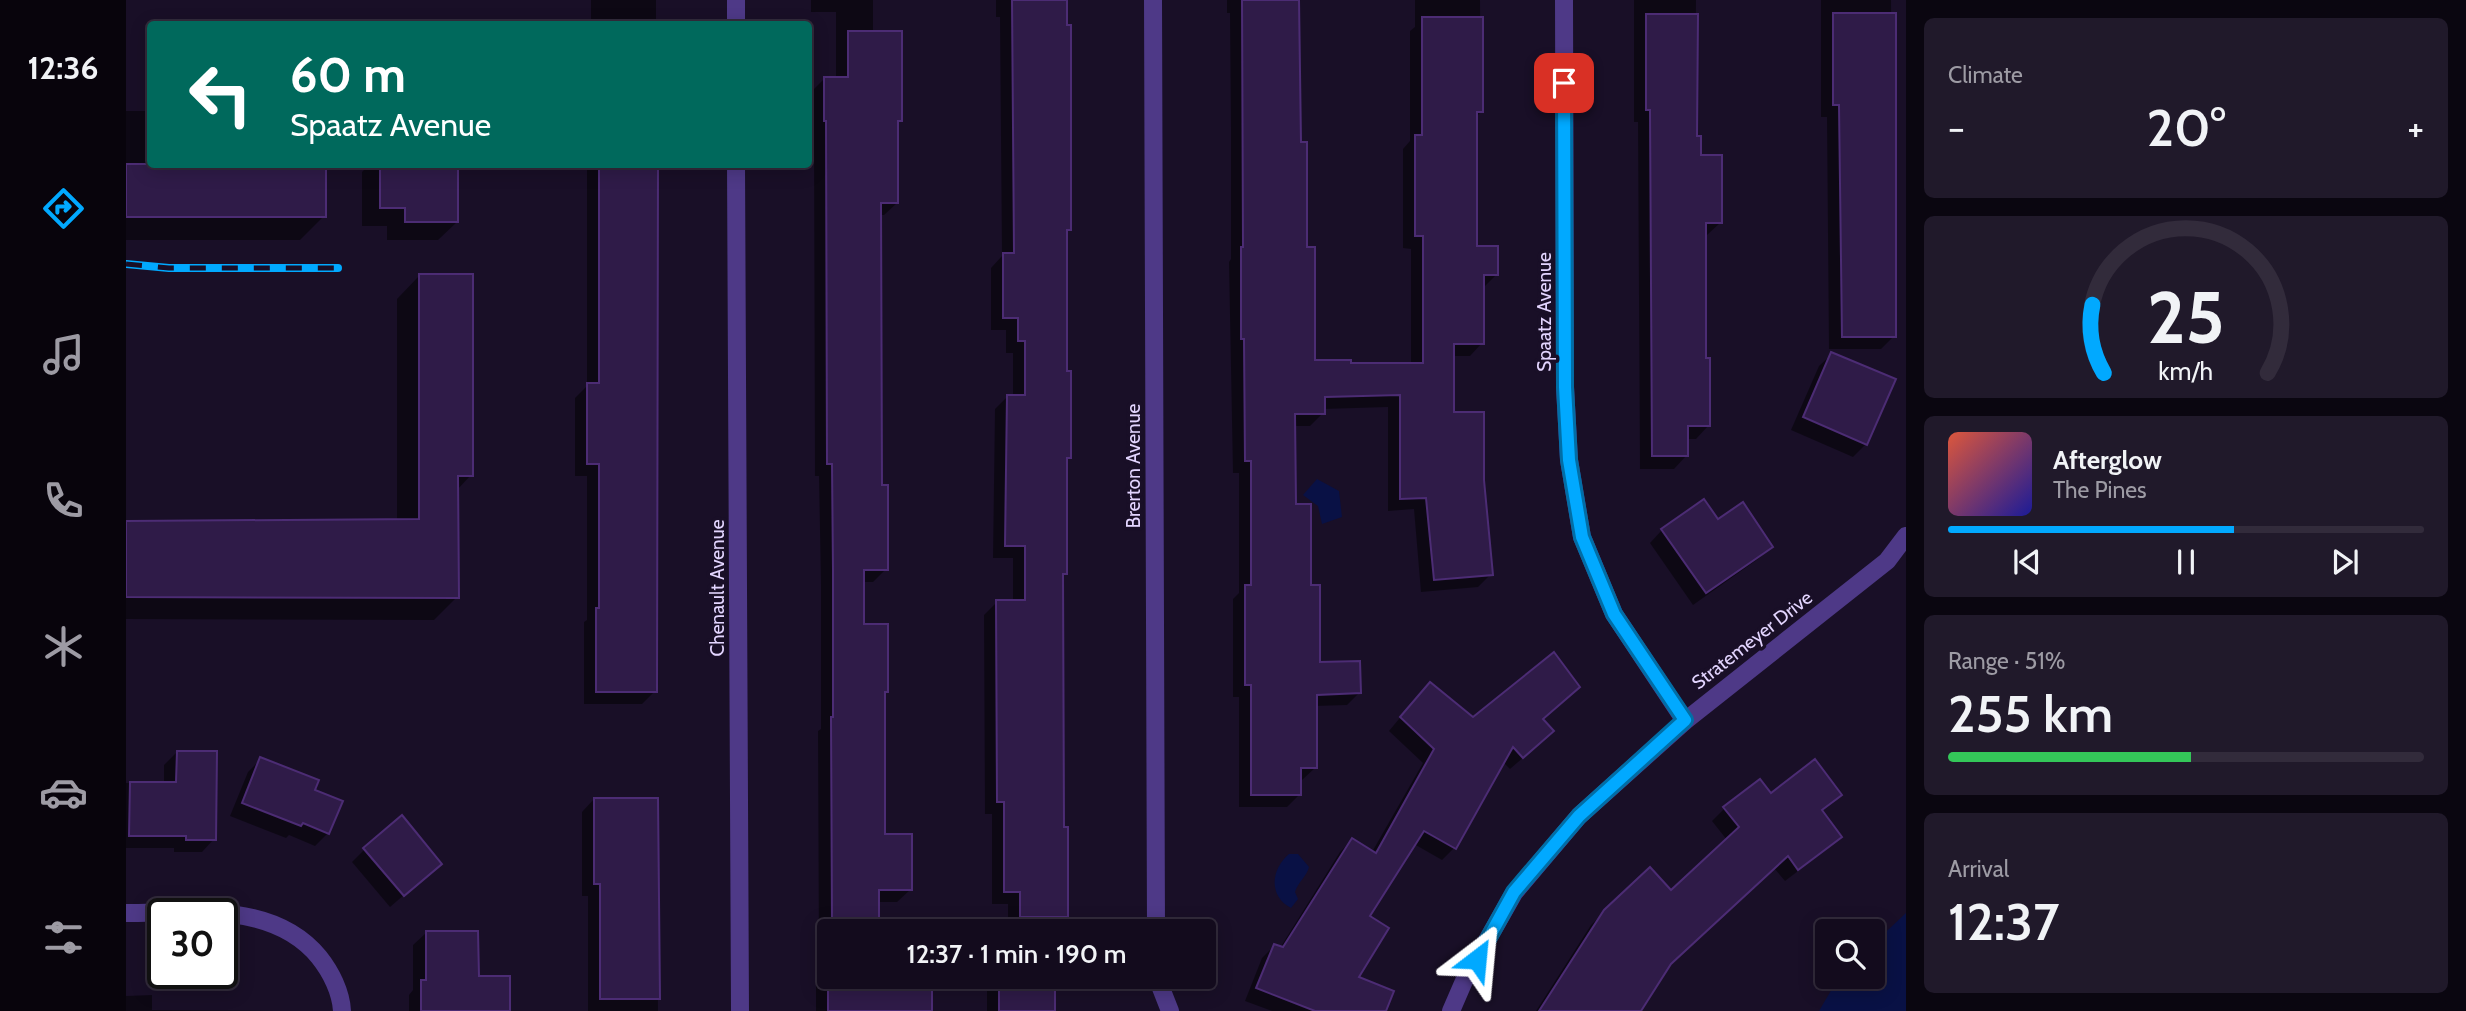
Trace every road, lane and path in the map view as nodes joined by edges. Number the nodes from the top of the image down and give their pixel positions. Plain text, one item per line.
1 (736, 0) edge
2 (1153, 0) edge
3 (1564, 0) edge
4 (736, 21) edge
5 (736, 168) edge
6 (1906, 536) edge
7 (1685, 720) junction
8 (126, 914) edge
9 (1156, 919) edge
10 (1162, 989) edge
11 (342, 1011) edge
12 (740, 1011) edge
13 (1170, 1011) edge
14 (1451, 1011) edge

1 - 4 street
2 - 9 street, Brerton Avenue
3 - 7 street, Spaatz Avenue
5 - 12 street, Chenault Avenue
6 - 7 street, Stratemeyer Drive
7 - 14 street, Stratemeyer Drive
8 - 11 street
10 - 13 street

